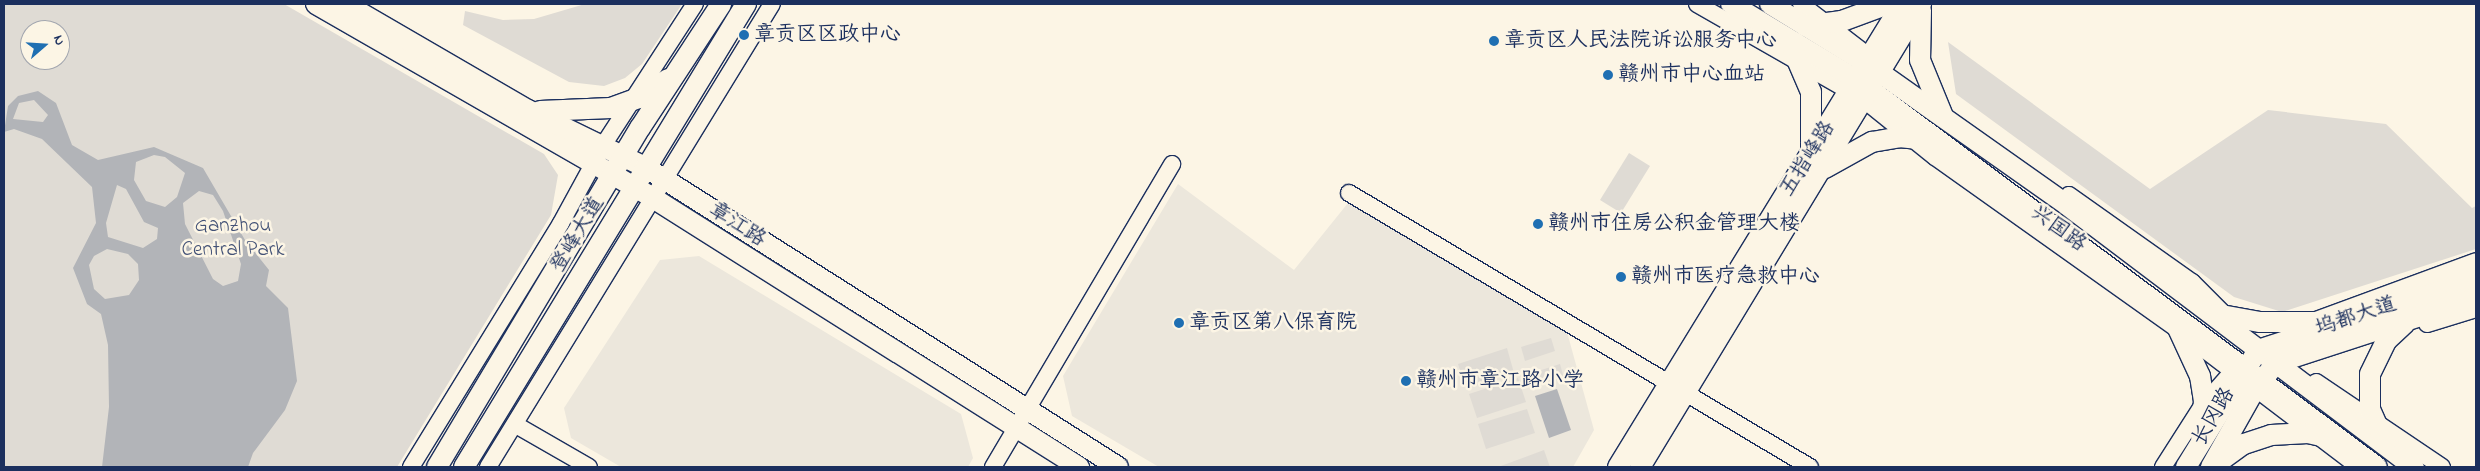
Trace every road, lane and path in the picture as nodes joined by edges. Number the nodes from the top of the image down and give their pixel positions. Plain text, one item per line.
1 (316, 4) edge
2 (345, 4) edge
3 (695, 4) edge
4 (720, 4) edge
5 (746, 4) edge
6 (772, 4) edge
7 (1696, 4) edge
8 (1731, 4) edge
9 (1770, 4) edge
10 (1801, 4) edge
11 (1888, 4) edge
12 (1902, 4) edge
13 (1921, 4) edge
14 (1828, 24) junction
15 (1805, 26) junction
16 (1788, 39) junction
17 (1804, 67) junction
18 (676, 73) junction
19 (1867, 77) junction
20 (633, 100) junction
21 (1934, 100) junction
22 (528, 110) junction
23 (1952, 128) junction
24 (1910, 138) junction
25 (1938, 142) junction
26 (604, 144) junction
27 (626, 156) junction
28 (594, 163) junction
29 (1172, 164) dead end
30 (645, 167) junction
31 (1812, 168) junction
32 (614, 176) junction
33 (665, 180) junction
34 (633, 186) junction
35 (1349, 193) dead end
36 (653, 198) junction
37 (2476, 261) edge
38 (2476, 279) edge
39 (2192, 297) junction
40 (2476, 298) edge
41 (2159, 303) junction
42 (2386, 308) junction
43 (2476, 309) edge
44 (2227, 317) junction
45 (2414, 318) junction
46 (2308, 323) junction
47 (2181, 332) junction
48 (2391, 335) junction
49 (2271, 355) junction
50 (2238, 371) junction
51 (2261, 387) junction
52 (1677, 388) junction
53 (2202, 406) junction
54 (2373, 419) junction
55 (1022, 422) junction
56 (516, 424) junction
57 (2311, 434) junction
58 (2344, 444) junction
59 (2198, 446) junction
60 (2392, 450) junction
61 (2229, 459) edge
62 (411, 467) edge
63 (437, 467) edge
64 (464, 467) edge
65 (488, 467) edge
66 (589, 467) edge
67 (992, 467) edge
68 (1080, 467) edge
69 (1118, 467) edge
70 (1618, 467) edge
71 (1640, 467) edge
72 (1810, 467) edge
73 (2163, 467) edge
74 (2186, 467) edge
75 (2212, 467) edge
76 (2359, 467) edge
77 (2377, 467) edge
78 (2414, 467) edge
79 (2442, 467) edge

1 - 28 main road, 章江路
2 - 22 main road, 章江路
3 - 20 street
4 - 18 main road, 登峰大道
5 - 30 main road, 登峰大道
6 - 33 street
7 - 17 street
8 - 16 main road, 兴国路
9 - 15 main road, 兴国路
10 - 14 street
11 - 14 main road
12 - 19 main road, 五指峰路
13 - 19 main road, 五指峰路
13 - 21 main road
14 - 15 main road
14 - 19 street
15 - 19 main road, 兴国路
16 - 17 main road
16 - 19 main road, 兴国路
17 - 19 street
17 - 31 main road
18 - 20 main road
18 - 27 main road, 登峰大道
19 - 21 street
19 - 23 main road, 兴国路
19 - 24 street
19 - 25 main road, 兴国路
19 - 31 main road, 五指峰路
20 - 22 main road
20 - 26 street
21 - 23 main road
21 - 44 street
22 - 26 main road, 章江路
23 - 39 main road, 兴国路
24 - 25 main road
24 - 31 main road
24 - 47 street
25 - 41 main road, 兴国路
26 - 27 main road, 章江路
26 - 28 street
27 - 30 main road, 章江路
27 - 32 main road, 登峰大道
28 - 32 main road, 章江路
28 - 62 street
29 - 55 street
30 - 33 main road, 章江路
30 - 34 main road, 登峰大道
31 - 52 main road, 五指峰路
32 - 34 main road, 章江路
32 - 63 main road, 登峰大道
33 - 36 street
33 - 55 main road, 章江路
34 - 36 main road, 章江路
34 - 64 main road, 登峰大道
35 - 52 street
36 - 55 main road, 章江路
36 - 56 street
37 - 46 street
38 - 42 main road, 坞都大道
39 - 44 main road
39 - 49 main road, 兴国路
40 - 45 main road, 坞都大道
41 - 47 main road
41 - 50 main road, 兴国路
42 - 46 main road
42 - 49 main road, 坞都大道
43 - 48 street
44 - 46 main road
44 - 49 street
45 - 48 main road
45 - 49 main road, 坞都大道
46 - 49 street
47 - 50 street
47 - 53 main road
48 - 49 street
48 - 54 main road
49 - 50 main road
49 - 51 main road
49 - 54 street
49 - 60 main road, 兴国路
50 - 51 main road, 兴国路
50 - 53 street
50 - 59 main road, 长冈路
51 - 57 street
51 - 58 main road, 兴国路
51 - 61 street
51 - 75 main road, 长冈路
52 - 70 main road, 五指峰路
52 - 71 main road, 五指峰路
52 - 72 street
53 - 59 main road
53 - 73 street
54 - 60 main road
54 - 79 street
55 - 67 street
55 - 68 main road, 章江路
55 - 69 main road, 章江路
56 - 65 street
56 - 66 street
57 - 58 main road
57 - 61 main road
57 - 76 street
58 - 77 main road, 兴国路
59 - 74 main road, 长冈路
60 - 78 main road, 兴国路
61 - 75 main road

